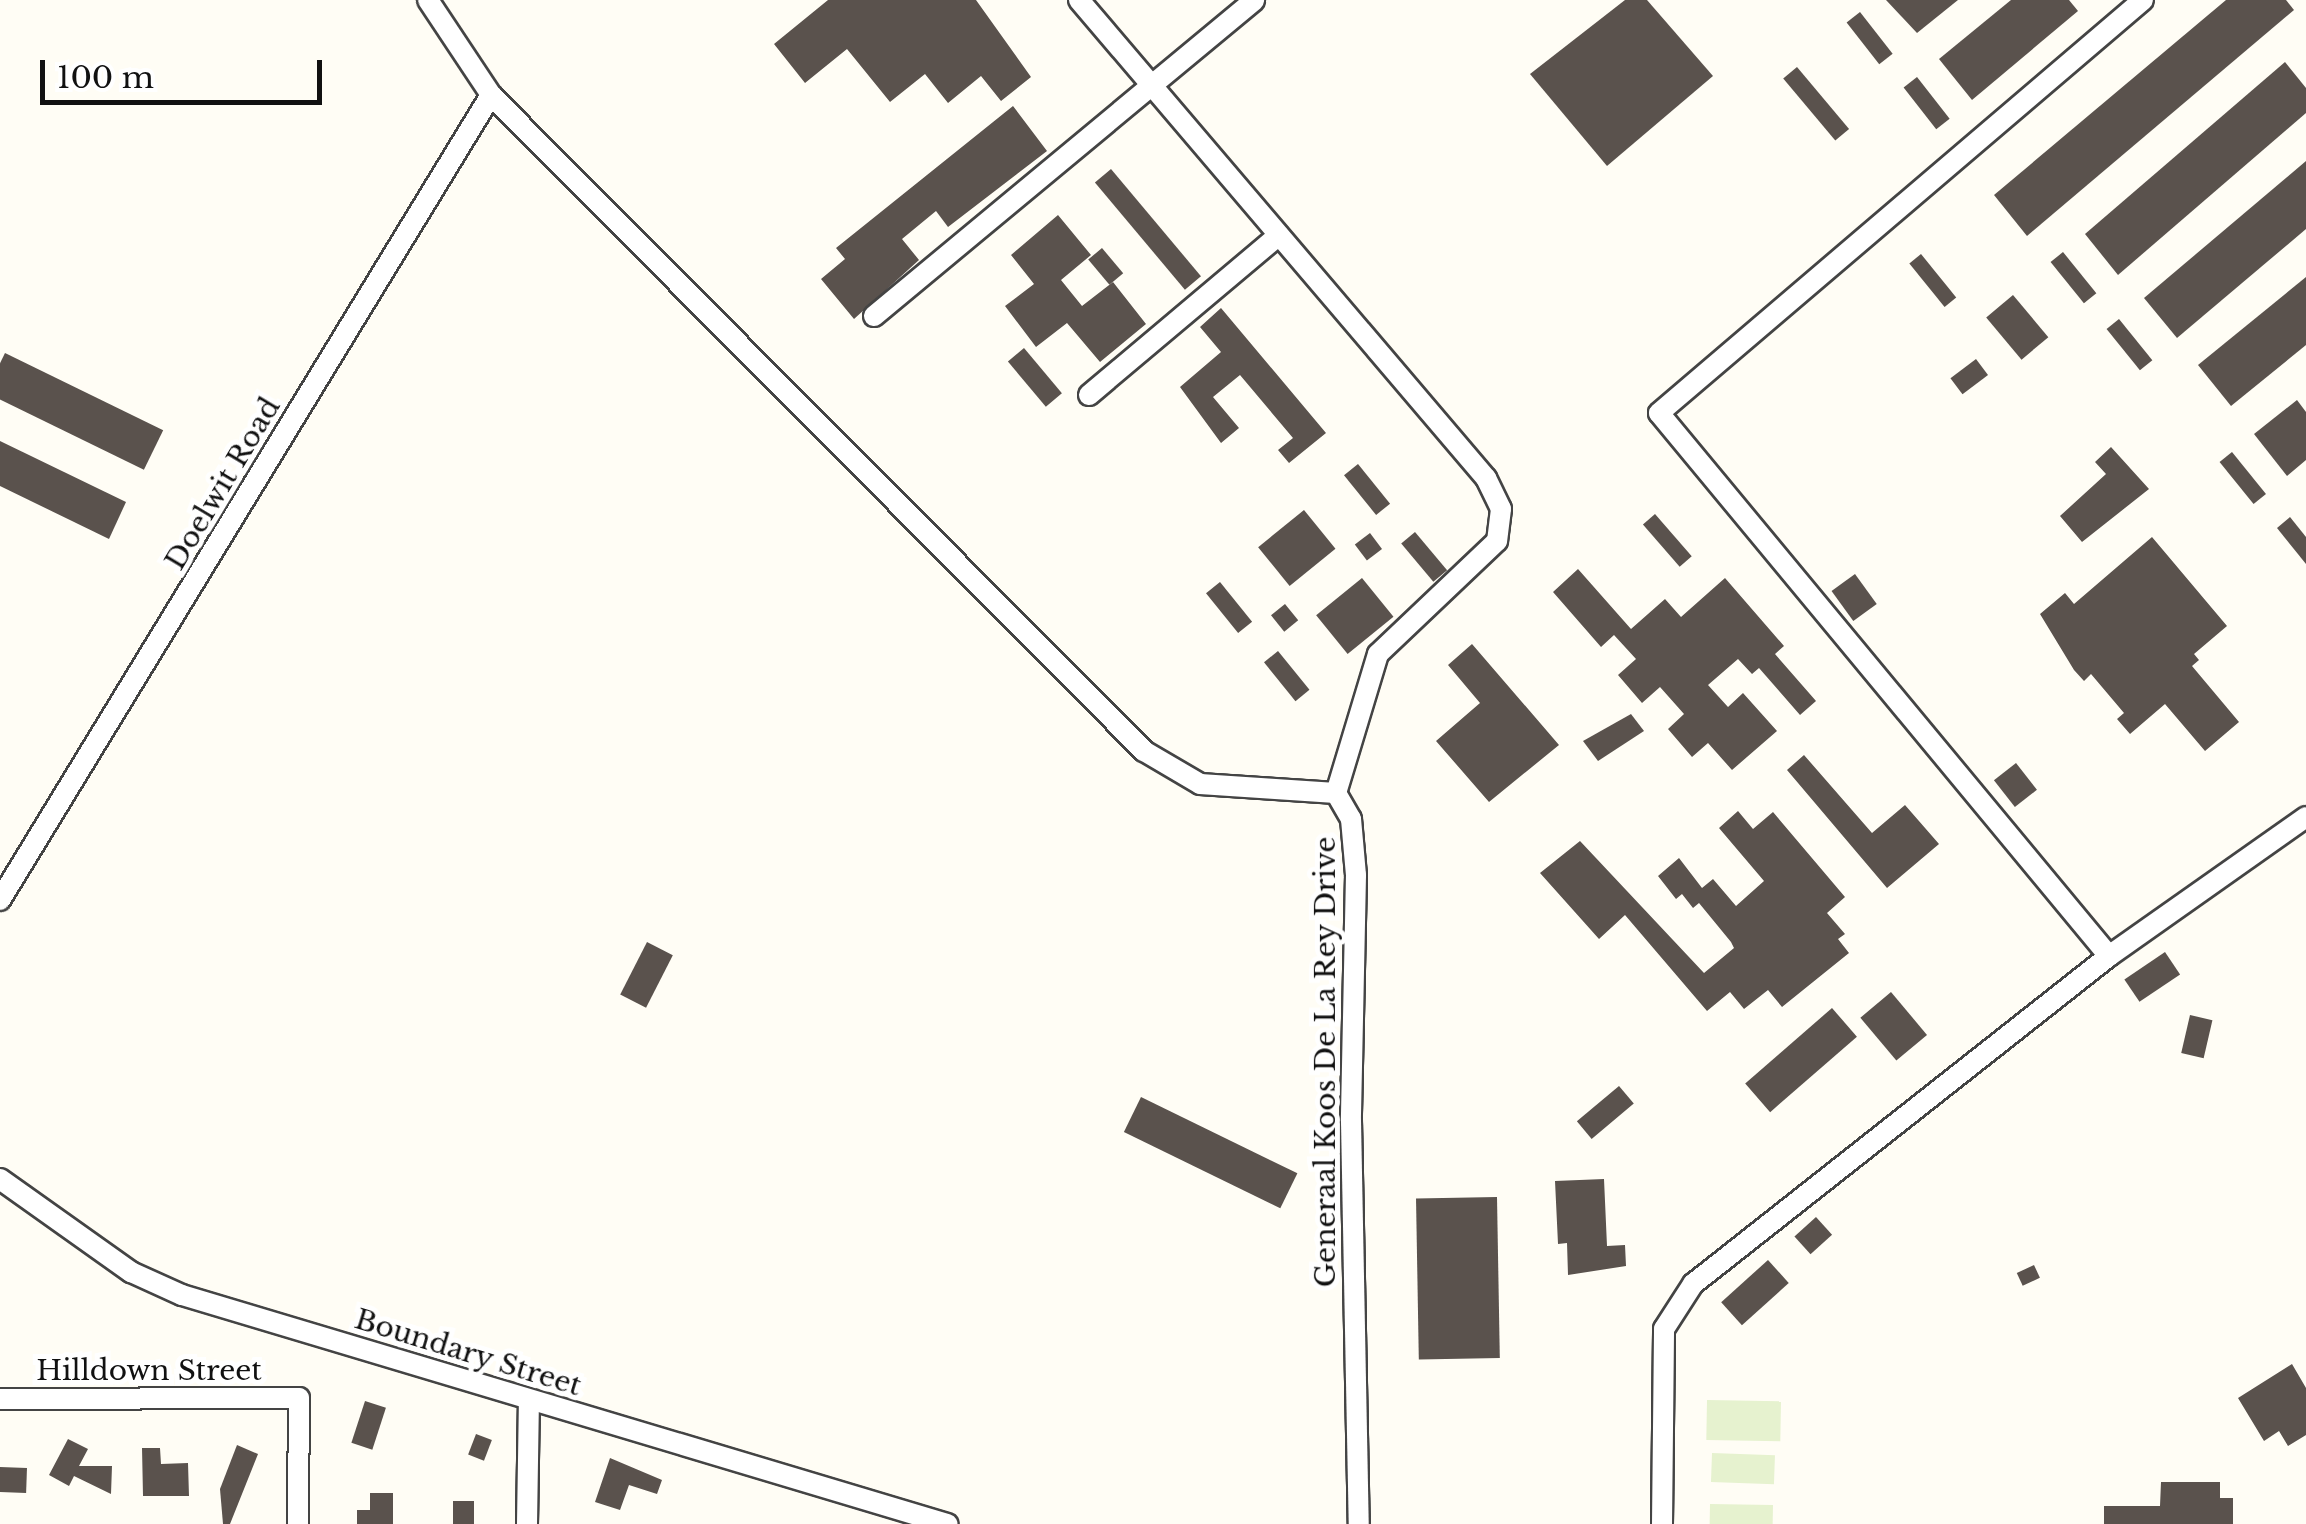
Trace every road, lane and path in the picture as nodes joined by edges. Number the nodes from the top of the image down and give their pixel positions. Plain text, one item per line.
1 (428, 0) edge
2 (1080, 0) edge
3 (1254, 0) edge
4 (2143, 0) edge
5 (1152, 86) junction
6 (491, 95) junction
7 (1279, 235) junction
8 (874, 316) dead end
9 (1089, 395) dead end
10 (1336, 794) junction
11 (2306, 817) edge
12 (0, 900) edge
13 (2110, 956) junction
14 (0, 1179) edge
15 (0, 1399) edge
16 (529, 1400) junction
17 (298, 1524) edge
18 (527, 1524) edge
19 (947, 1524) edge
20 (1359, 1524) edge
21 (1662, 1524) edge

1 - 6 street
2 - 5 street
3 - 5 street
4 - 13 street
5 - 7 street
5 - 8 street
6 - 10 street
6 - 12 street, Doelwit Road
7 - 9 street
7 - 10 street
10 - 20 street, Generaal Koos De La Rey Drive
11 - 13 street
13 - 21 street
14 - 16 street, Boundary Street
15 - 17 street, Hilldown Street
16 - 18 street
16 - 19 street, Boundary Street

